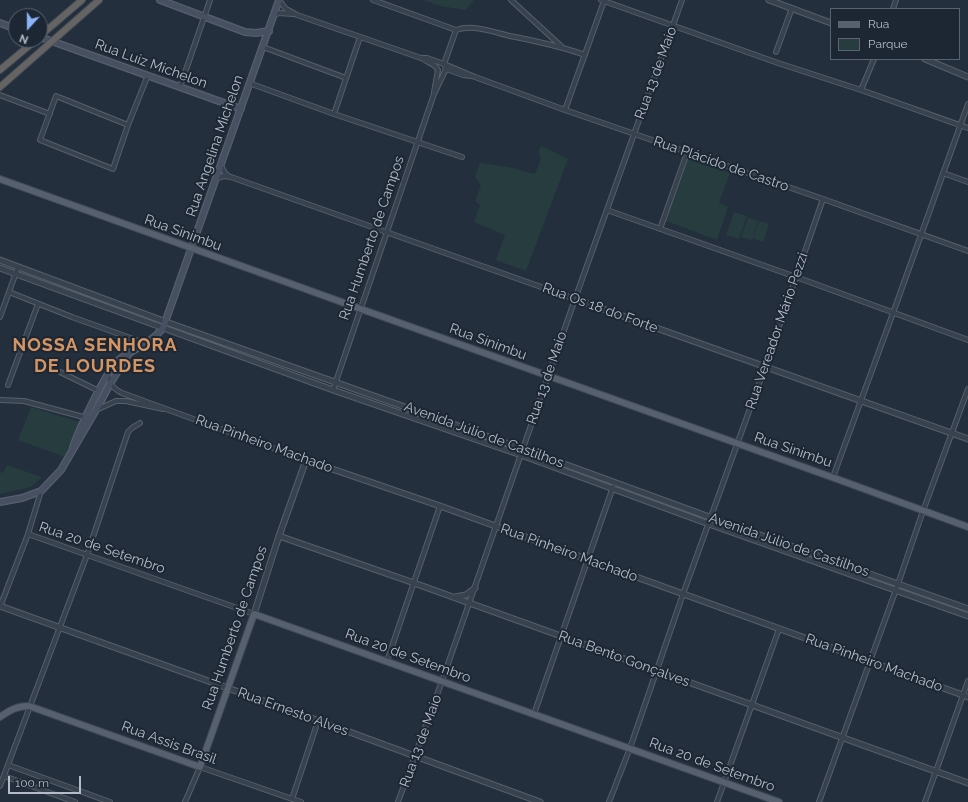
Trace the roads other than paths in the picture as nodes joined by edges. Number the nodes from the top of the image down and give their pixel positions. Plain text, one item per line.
1 (82, 0) edge
2 (99, 0) edge
3 (160, 0) edge
4 (210, 0) edge
5 (279, 0) edge
6 (374, 0) edge
7 (511, 0) edge
8 (603, 0) edge
9 (682, 0) edge
10 (769, 0) edge
11 (792, 8) junction
12 (297, 14) junction
13 (274, 15) junction
14 (204, 16) junction
15 (830, 23) edge
16 (673, 26) junction
17 (48, 30) edge
18 (456, 30) junction
19 (268, 31) junction
20 (360, 37) junction
21 (48, 40) edge
22 (52, 42) junction
23 (263, 47) junction
24 (562, 47) junction
25 (26, 48) edge
26 (776, 52) dead end
27 (585, 55) junction
28 (422, 58) junction
29 (874, 60) edge
30 (927, 60) edge
31 (444, 64) junction
32 (446, 69) junction
33 (0, 70) edge
34 (148, 75) junction
35 (475, 77) junction
36 (968, 77) edge
37 (346, 78) junction
38 (249, 83) junction
39 (0, 87) edge
40 (180, 87) junction
41 (861, 90) junction
42 (434, 94) junction
43 (0, 95) edge
44 (968, 104) edge
45 (241, 109) junction
46 (565, 110) junction
47 (50, 114) junction
48 (334, 114) junction
49 (128, 126) junction
50 (960, 126) junction
51 (968, 128) edge
52 (634, 135) junction
53 (418, 141) junction
54 (687, 153) junction
55 (462, 157) dead end
56 (221, 166) junction
57 (943, 173) junction
58 (231, 177) junction
59 (217, 178) junction
60 (0, 179) edge
61 (968, 182) edge
62 (824, 199) junction
63 (607, 210) junction
64 (660, 229) junction
65 (387, 232) junction
66 (921, 235) junction
67 (191, 249) junction
68 (968, 251) edge
69 (0, 260) edge
70 (18, 267) junction
71 (0, 268) edge
72 (15, 273) junction
73 (796, 277) junction
74 (9, 292) junction
75 (575, 298) junction
76 (38, 304) junction
77 (361, 309) junction
78 (893, 313) junction
79 (0, 317) edge
80 (166, 322) junction
81 (163, 328) junction
82 (968, 340) edge
83 (147, 344) junction
84 (129, 353) junction
85 (765, 367) junction
86 (60, 372) dead end
87 (108, 374) junction
88 (548, 376) junction
89 (336, 383) junction
90 (110, 384) junction
91 (8, 386) dead end
92 (968, 389) edge
93 (334, 390) junction
94 (99, 391) junction
95 (0, 400) edge
96 (861, 401) junction
97 (96, 410) junction
98 (170, 410) junction
99 (88, 418) junction
100 (140, 423) dead end
101 (952, 434) junction
102 (968, 439) edge
103 (738, 444) junction
104 (523, 449) junction
105 (521, 455) junction
106 (548, 458) junction
107 (306, 460) junction
108 (546, 464) junction
109 (570, 466) junction
110 (568, 473) junction
111 (589, 473) junction
112 (833, 477) junction
113 (587, 480) junction
114 (615, 483) junction
115 (613, 489) junction
116 (41, 491) junction
117 (642, 492) junction
118 (640, 499) junction
119 (662, 500) junction
120 (0, 502) edge
121 (440, 506) junction
122 (660, 507) junction
123 (684, 508) junction
124 (923, 511) junction
125 (682, 514) junction
126 (712, 518) junction
127 (709, 524) junction
128 (496, 526) junction
129 (739, 528) junction
130 (968, 528) edge
131 (28, 534) junction
132 (737, 534) junction
133 (279, 536) junction
134 (762, 536) junction
135 (760, 542) junction
136 (784, 543) junction
137 (782, 550) junction
138 (806, 551) junction
139 (87, 555) junction
140 (804, 558) junction
141 (826, 558) junction
142 (588, 560) junction
143 (824, 565) junction
144 (848, 566) junction
145 (846, 572) junction
146 (871, 574) junction
147 (869, 580) junction
148 (414, 583) junction
149 (898, 584) junction
150 (475, 588) junction
151 (896, 590) junction
152 (925, 593) junction
153 (683, 594) junction
154 (452, 597) junction
155 (923, 600) junction
156 (945, 601) junction
157 (469, 603) junction
158 (0, 607) edge
159 (943, 607) junction
160 (967, 609) edge
161 (254, 614) junction
162 (966, 615) edge
163 (60, 628) junction
164 (780, 629) junction
165 (560, 636) junction
166 (387, 661) junction
167 (870, 662) junction
168 (657, 671) junction
169 (443, 678) junction
170 (968, 681) edge
171 (227, 688) junction
172 (965, 696) edge
173 (752, 705) junction
174 (29, 706) junction
175 (534, 714) junction
176 (0, 717) edge
177 (318, 721) junction
178 (842, 738) junction
179 (630, 748) junction
180 (416, 756) junction
181 (8, 765) junction
182 (200, 766) junction
183 (936, 772) junction
184 (4, 776) junction
185 (724, 782) junction
186 (968, 783) edge
187 (0, 786) edge
188 (292, 799) junction
189 (99, 800) edge
190 (76, 802) edge
191 (110, 802) edge
192 (185, 802) edge
193 (301, 802) edge
194 (398, 802) edge
195 (540, 802) edge
196 (608, 802) edge
197 (717, 802) edge
198 (779, 802) edge
199 (819, 802) edge
200 (925, 802) edge

1 - 17 highway
2 - 22 highway
3 - 14 main road
4 - 14 street
5 - 12 street, Rua Plácido de Castro
5 - 13 main road, Rua Angelina Michelon
6 - 18 street
7 - 24 street
8 - 16 street
8 - 27 street
9 - 16 street, Rua 13 de Maio
10 - 11 street
11 - 15 street
11 - 26 street
12 - 13 street, Rua Plácido de Castro
12 - 20 street, Rua Plácido de Castro
13 - 19 main road, Rua Angelina Michelon
14 - 19 main road
14 - 40 street
16 - 41 street
16 - 52 street, Rua 13 de Maio
18 - 24 street
18 - 31 street
19 - 23 main road, Rua Angelina Michelon
20 - 28 street, Rua Plácido de Castro
20 - 37 street
21 - 22 main road, Rua Luiz Michelon
22 - 34 main road, Rua Luiz Michelon
22 - 39 highway
23 - 37 street
23 - 38 main road, Rua Angelina Michelon
24 - 27 street
25 - 33 highway
27 - 46 street
28 - 31 street, Rua Plácido de Castro
28 - 42 street, Rua Humberto de Campos
29 - 41 street
30 - 36 street
31 - 32 street
31 - 35 street, Rua Plácido de Castro
32 - 35 street, Rua Plácido de Castro
32 - 42 street, Rua Humberto de Campos
34 - 40 main road, Rua Luiz Michelon
34 - 49 street
35 - 46 street, Rua Plácido de Castro
37 - 48 street
38 - 45 main road, Rua Angelina Michelon
38 - 48 street
40 - 45 main road, Rua Luiz Michelon
41 - 50 street
42 - 53 street, Rua Humberto de Campos
43 - 47 street
44 - 50 street
45 - 56 main road, Rua Angelina Michelon
46 - 52 street, Rua Plácido de Castro
47 - 49 street
47 - 49 street
48 - 53 street
50 - 51 street
50 - 57 street
52 - 54 street, Rua Plácido de Castro
52 - 63 street, Rua 13 de Maio
53 - 55 street
53 - 65 street, Rua Humberto de Campos
54 - 62 street, Rua Plácido de Castro
54 - 64 street
56 - 58 street, Rua Os 18 do Forte
56 - 59 main road, Rua Angelina Michelon
57 - 61 street
57 - 66 street
58 - 59 street, Rua Os 18 do Forte
58 - 65 street, Rua Os 18 do Forte
59 - 67 main road, Rua Angelina Michelon
60 - 67 main road, Rua Sinimbu
62 - 66 street, Rua Plácido de Castro
62 - 73 street, Rua Vereador Mário Pezzi
63 - 64 street
63 - 75 street, Rua 13 de Maio
64 - 73 street
65 - 75 street, Rua Os 18 do Forte
65 - 77 street, Rua Humberto de Campos
66 - 68 street, Rua Plácido de Castro
66 - 78 street
67 - 77 main road, Rua Sinimbu
67 - 80 main road, Rua Angelina Michelon
69 - 70 street, Avenida Júlio de Castilhos
70 - 72 street
70 - 80 street, Avenida Júlio de Castilhos
71 - 72 street, Avenida Júlio de Castilhos
72 - 74 street
72 - 81 street, Avenida Júlio de Castilhos
73 - 78 street
73 - 85 street, Rua Vereador Mário Pezzi
74 - 76 street
74 - 79 street
75 - 85 street, Rua Os 18 do Forte
75 - 88 street, Rua 13 de Maio
76 - 83 street
76 - 91 street
77 - 88 main road, Rua Sinimbu
77 - 89 street, Rua Humberto de Campos
78 - 82 street
78 - 96 street
80 - 81 main road, Rua Angelina Michelon
80 - 89 street, Avenida Júlio de Castilhos
81 - 83 main road, Rua Angelina Michelon
81 - 93 street, Avenida Júlio de Castilhos
83 - 84 main road, Rua Angelina Michelon
84 - 87 main road, Rua Angelina Michelon
84 - 90 main road
85 - 96 street, Rua Os 18 do Forte
85 - 103 street, Rua Vereador Mário Pezzi
86 - 94 street
87 - 90 street
87 - 94 main road, Rua Angelina Michelon
88 - 103 main road, Rua Sinimbu
88 - 104 street, Rua 13 de Maio
89 - 93 street, Rua Humberto de Campos
89 - 104 street, Avenida Júlio de Castilhos
90 - 97 main road
90 - 98 street, Rua Pinheiro Machado
92 - 101 street
93 - 105 street, Avenida Júlio de Castilhos
94 - 99 main road, Rua Angelina Michelon
95 - 99 street
96 - 101 street, Rua Os 18 do Forte
96 - 112 street
97 - 98 street, Rua Pinheiro Machado
97 - 99 main road
98 - 107 street, Rua Pinheiro Machado
99 - 116 main road
100 - 139 street
101 - 102 street, Rua Os 18 do Forte
101 - 124 street
103 - 112 main road, Rua Sinimbu
103 - 126 street, Rua Vereador Mário Pezzi
104 - 105 street, Rua 13 de Maio
104 - 106 street, Avenida Júlio de Castilhos
105 - 108 street, Avenida Júlio de Castilhos
105 - 128 street, Rua 13 de Maio
106 - 108 street
106 - 109 street, Avenida Júlio de Castilhos
107 - 121 street, Rua Pinheiro Machado
107 - 133 street, Rua Humberto de Campos
108 - 110 street, Avenida Júlio de Castilhos
109 - 110 street
109 - 111 street, Avenida Júlio de Castilhos
110 - 113 street, Avenida Júlio de Castilhos
111 - 113 street
111 - 114 street, Avenida Júlio de Castilhos
112 - 124 main road, Rua Sinimbu
113 - 115 street, Avenida Júlio de Castilhos
114 - 115 street
114 - 117 street, Avenida Júlio de Castilhos
115 - 118 street, Avenida Júlio de Castilhos
115 - 142 street
116 - 120 main road
116 - 131 street
117 - 118 street
117 - 119 street, Avenida Júlio de Castilhos
118 - 122 street, Avenida Júlio de Castilhos
119 - 122 street
119 - 123 street, Avenida Júlio de Castilhos
121 - 128 street, Rua Pinheiro Machado
121 - 148 street
122 - 125 street, Avenida Júlio de Castilhos
123 - 125 street
123 - 126 street, Avenida Júlio de Castilhos
124 - 130 main road, Rua Sinimbu
124 - 149 street
125 - 127 street, Avenida Júlio de Castilhos
126 - 127 street, Rua Vereador Mário Pezzi
126 - 129 street, Avenida Júlio de Castilhos
127 - 132 street, Avenida Júlio de Castilhos
127 - 153 street, Rua Vereador Mário Pezzi
128 - 142 street, Rua Pinheiro Machado
128 - 150 street, Rua 13 de Maio
129 - 132 street
129 - 134 street, Avenida Júlio de Castilhos
131 - 139 street, Rua 20 de Setembro
131 - 158 street
132 - 135 street, Avenida Júlio de Castilhos
133 - 148 street, Rua Bento Gonçalves
133 - 161 street, Rua Humberto de Campos
134 - 135 street
134 - 136 street, Avenida Júlio de Castilhos
135 - 137 street, Avenida Júlio de Castilhos
136 - 137 street
136 - 138 street, Avenida Júlio de Castilhos
137 - 140 street, Avenida Júlio de Castilhos
138 - 140 street
138 - 141 street, Avenida Júlio de Castilhos
139 - 161 street, Rua 20 de Setembro
139 - 163 street
140 - 143 street, Avenida Júlio de Castilhos
141 - 143 street
141 - 144 street, Avenida Júlio de Castilhos
142 - 153 street, Rua Pinheiro Machado
142 - 165 street
143 - 145 street, Avenida Júlio de Castilhos
144 - 145 street
144 - 146 street, Avenida Júlio de Castilhos
145 - 147 street, Avenida Júlio de Castilhos
146 - 147 street
146 - 149 street, Avenida Júlio de Castilhos
147 - 151 street, Avenida Júlio de Castilhos
148 - 154 street, Rua Bento Gonçalves
148 - 166 street
149 - 151 street
149 - 152 street, Avenida Júlio de Castilhos
150 - 154 street
150 - 157 street, Rua 13 de Maio
151 - 155 street, Avenida Júlio de Castilhos
151 - 167 street
152 - 155 street
152 - 156 street, Avenida Júlio de Castilhos
153 - 164 street, Rua Pinheiro Machado
153 - 168 street, Rua Vereador Mário Pezzi
154 - 157 street, Rua Bento Gonçalves
155 - 159 street, Avenida Júlio de Castilhos
156 - 159 street
156 - 160 street, Avenida Júlio de Castilhos
157 - 165 street, Rua Bento Gonçalves
157 - 169 street, Rua 13 de Maio
158 - 163 street, Rua Ernesto Alves
159 - 162 street, Avenida Júlio de Castilhos
160 - 162 street
161 - 166 main road, Rua 20 de Setembro
161 - 171 main road, Rua Humberto de Campos
163 - 171 street, Rua Ernesto Alves
163 - 174 street
164 - 167 street, Rua Pinheiro Machado
164 - 173 street
165 - 168 street, Rua Bento Gonçalves
165 - 175 street
166 - 169 main road, Rua 20 de Setembro
167 - 172 street, Rua Pinheiro Machado
167 - 178 street
168 - 173 street, Rua Bento Gonçalves
168 - 179 street, Rua Vereador Mário Pezzi
169 - 175 main road, Rua 20 de Setembro
169 - 180 street, Rua 13 de Maio
170 - 172 street
171 - 177 street, Rua Ernesto Alves
171 - 182 main road, Rua Humberto de Campos
172 - 183 street
173 - 178 street, Rua Bento Gonçalves
173 - 185 street
174 - 176 main road
174 - 181 street
174 - 182 main road, Rua Assis Brasil
175 - 179 main road, Rua 20 de Setembro
177 - 180 street, Rua Ernesto Alves
177 - 188 street
178 - 183 street, Rua Bento Gonçalves
178 - 199 street
179 - 185 main road, Rua 20 de Setembro
179 - 196 street, Rua Vereador Mário Pezzi
180 - 194 street, Rua 13 de Maio
180 - 195 street, Rua Ernesto Alves
181 - 184 street
181 - 189 street
182 - 188 street, Rua Assis Brasil
182 - 192 street, Rua Humberto de Campos
183 - 186 street, Rua Bento Gonçalves
183 - 200 street
184 - 187 street
184 - 190 street
185 - 197 street
185 - 198 main road, Rua 20 de Setembro
188 - 193 street, Rua Assis Brasil
189 - 191 street

